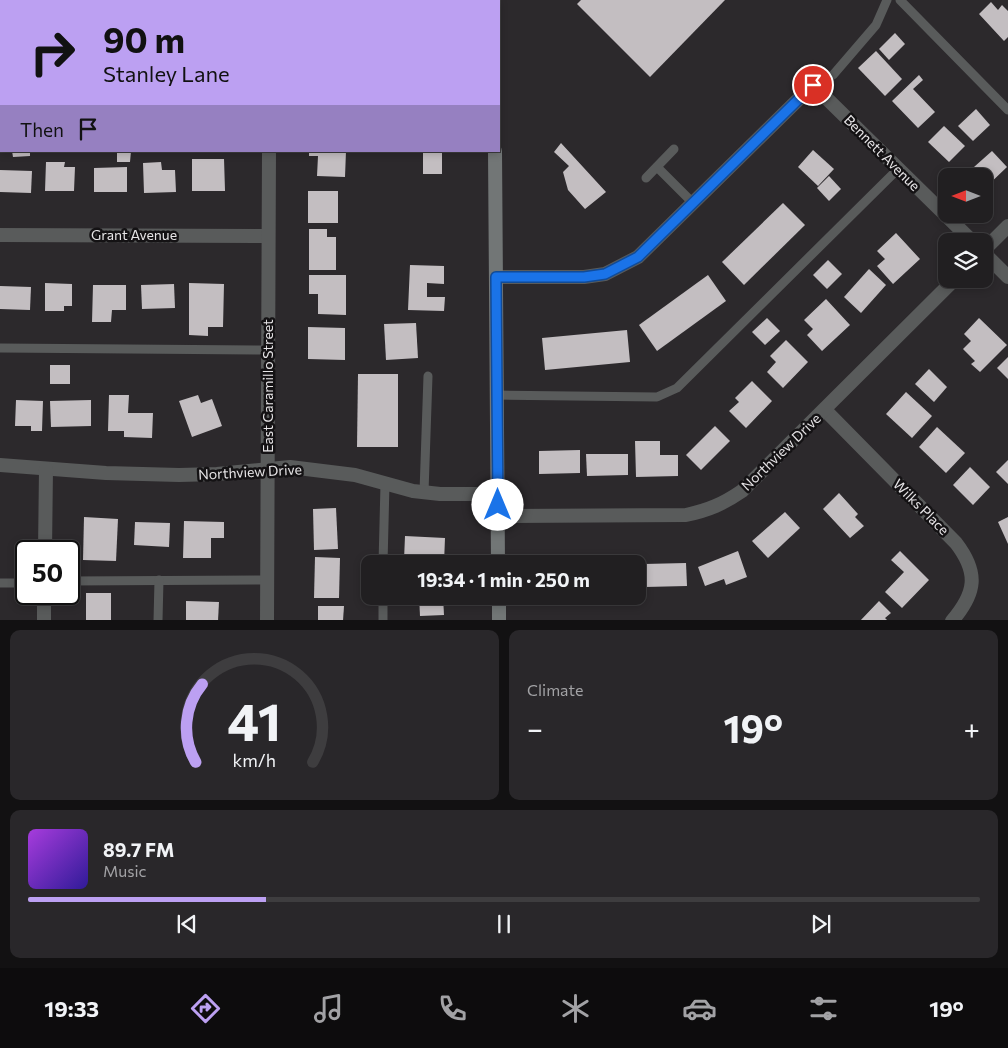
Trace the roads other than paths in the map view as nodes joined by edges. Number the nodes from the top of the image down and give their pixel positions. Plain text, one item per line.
1 (887, 0) edge
2 (900, 0) edge
3 (813, 85) junction
4 (1008, 110) edge
5 (674, 149) dead end
6 (269, 152) edge
7 (495, 152) edge
8 (657, 167) junction
9 (898, 169) junction
10 (646, 178) dead end
11 (694, 204) junction
12 (1008, 226) edge
13 (964, 233) edge
14 (0, 235) edge
15 (268, 236) junction
16 (993, 242) edge
17 (993, 261) edge
18 (496, 277) junction
19 (1008, 278) edge
20 (946, 288) edge
21 (0, 348) edge
22 (268, 350) junction
23 (428, 376) dead end
24 (497, 395) junction
25 (825, 410) junction
26 (0, 465) edge
27 (46, 469) junction
28 (268, 469) junction
29 (385, 484) junction
30 (424, 492) junction
31 (498, 494) junction
32 (497, 516) junction
33 (45, 540) edge
34 (383, 555) edge
35 (498, 555) edge
36 (160, 580) junction
37 (268, 580) junction
38 (80, 581) edge
39 (15, 583) edge
40 (0, 584) edge
41 (44, 605) edge
42 (383, 605) edge
43 (499, 605) edge
44 (44, 620) edge
45 (158, 620) edge
46 (267, 620) edge
47 (383, 620) edge
48 (499, 620) edge
49 (952, 620) edge

1 - 3 lane
2 - 4 lane
3 - 9 street, Bennett Avenue
3 - 11 street
5 - 8 lane
6 - 15 street, East Caramillo Street
7 - 18 main road
8 - 10 lane
8 - 11 lane
9 - 13 street, Bennett Avenue
9 - 24 lane
11 - 18 street
12 - 16 street
14 - 15 street, Grant Avenue
15 - 22 street, East Caramillo Street
17 - 19 street
18 - 24 main road
20 - 25 street, Northview Drive
21 - 22 lane
22 - 28 street, East Caramillo Street
23 - 30 lane
24 - 31 main road
25 - 32 street, Northview Drive
25 - 49 street, Wilks Place
26 - 27 street, Northview Drive
27 - 28 street, Northview Drive
27 - 33 street
28 - 29 street, Northview Drive
28 - 37 street, East Caramillo Street
29 - 30 street, Northview Drive
29 - 34 lane
30 - 31 street, Northview Drive
31 - 32 main road
32 - 35 main road
36 - 37 lane
36 - 38 lane
36 - 45 lane
37 - 46 street, East Caramillo Street
39 - 40 lane
41 - 44 street
42 - 47 lane
43 - 48 main road

